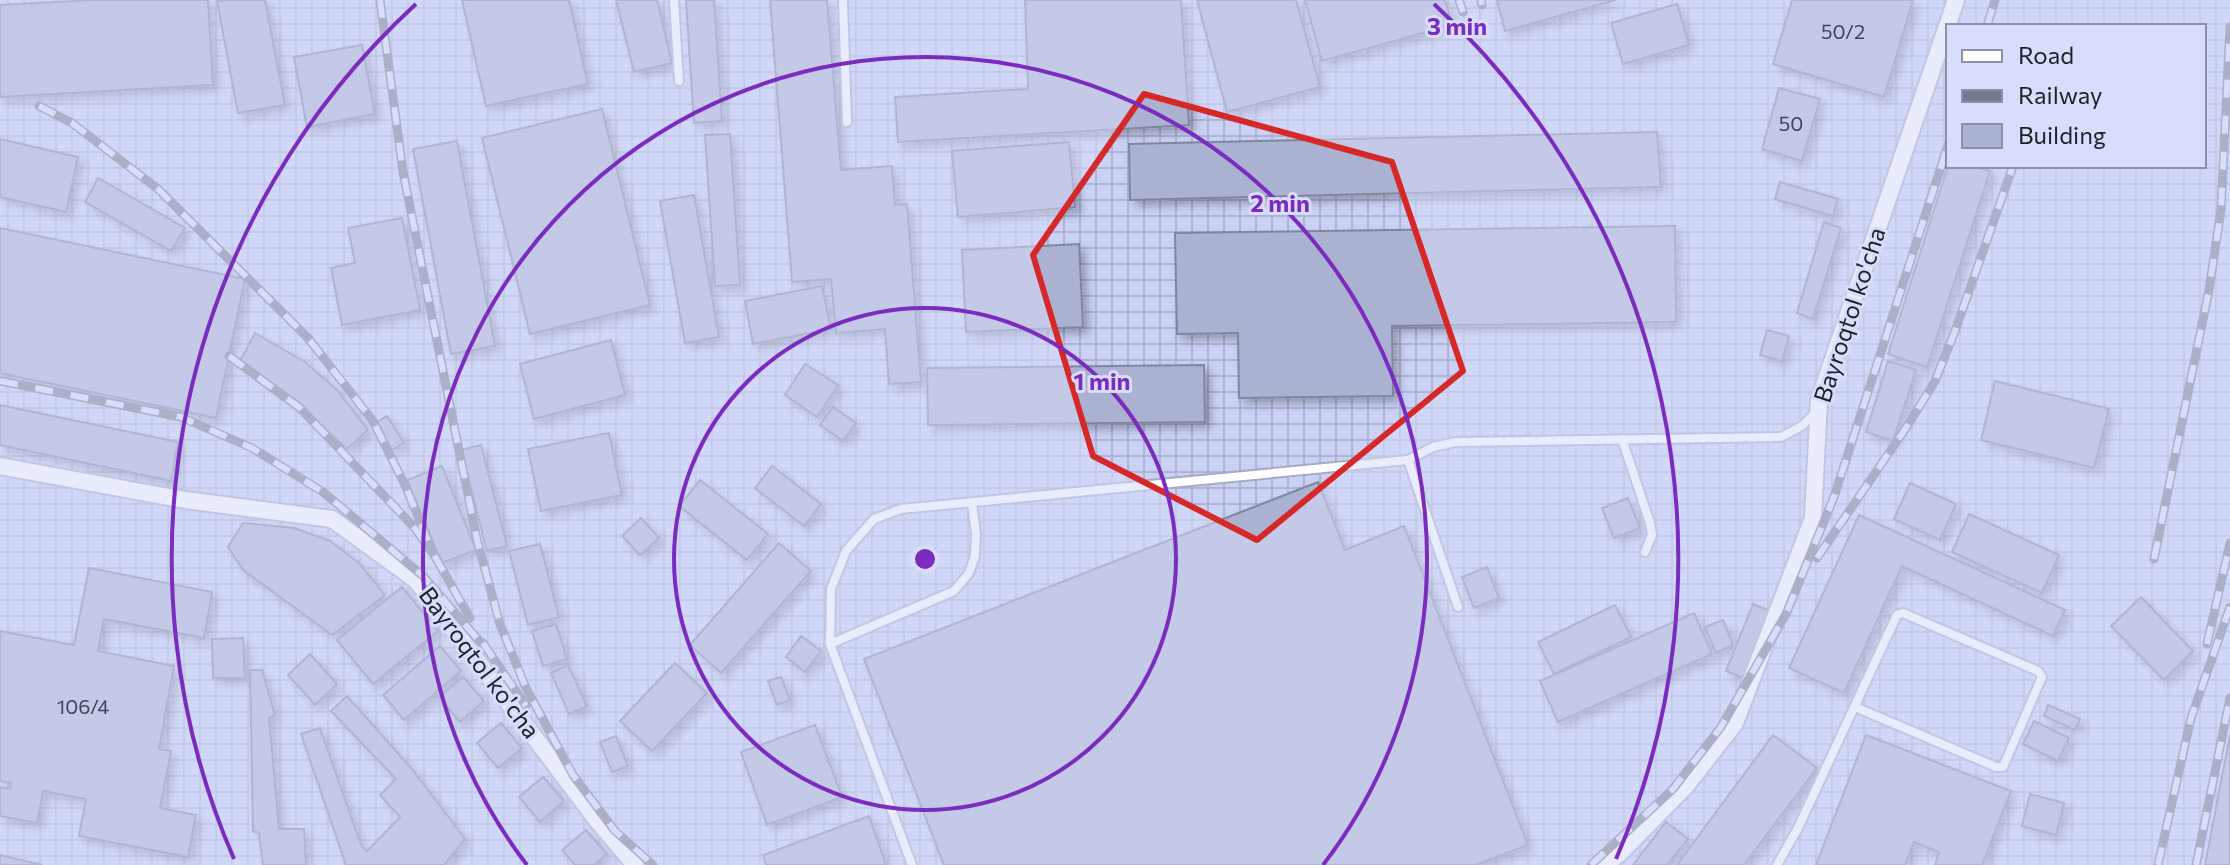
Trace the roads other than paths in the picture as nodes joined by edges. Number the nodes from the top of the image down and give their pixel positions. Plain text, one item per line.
1 (674, 0) edge
2 (843, 0) edge
3 (1956, 0) edge
4 (1948, 24) edge
5 (1946, 29) edge
6 (679, 81) dead end
7 (847, 122) dead end
8 (1818, 410) junction
9 (1622, 439) junction
10 (1408, 460) junction
11 (0, 466) edge
12 (972, 503) junction
13 (1645, 552) dead end
14 (1458, 607) dead end
15 (830, 644) junction
16 (1855, 707) junction
17 (635, 865) edge
18 (912, 865) edge
19 (1605, 865) edge
20 (1777, 865) edge

1 - 6 lane
2 - 7 lane
3 - 4 street, Bayroqtol ko'cha
5 - 8 street, Bayroqtol ko'cha
8 - 9 lane
8 - 19 street, Bayroqtol ko'cha
9 - 10 lane
9 - 13 lane
10 - 12 lane
10 - 14 lane
11 - 17 street, Bayroqtol ko'cha
12 - 15 lane
12 - 15 lane
15 - 18 lane
16 - 16 lane
16 - 20 lane

